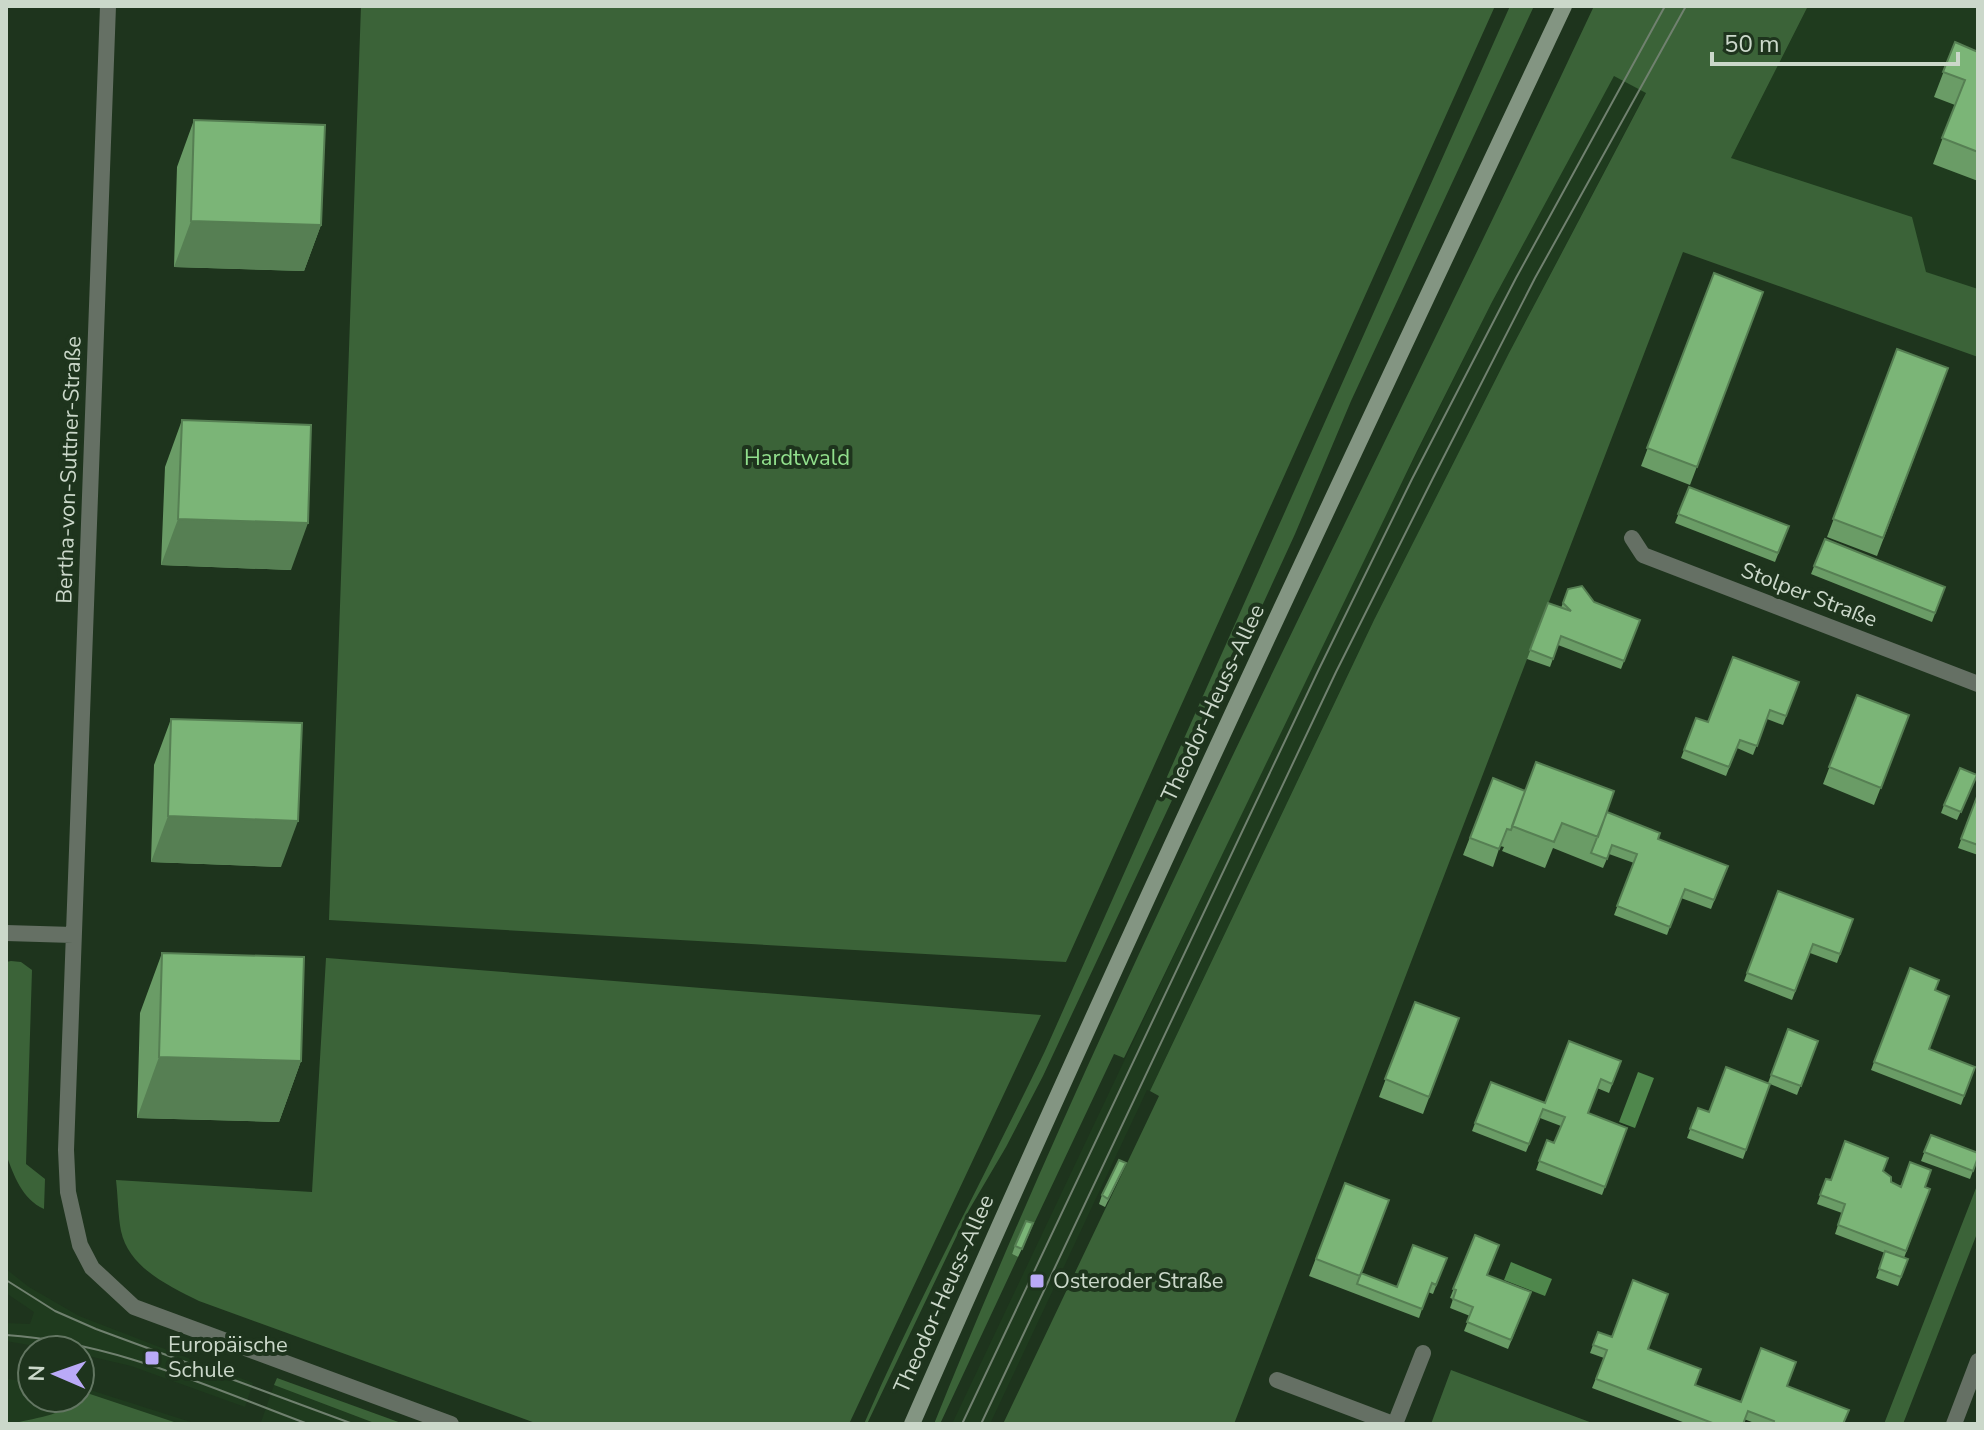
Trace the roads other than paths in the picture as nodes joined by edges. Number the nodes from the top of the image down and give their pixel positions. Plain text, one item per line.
1 (108, 6) edge
2 (1564, 6) edge
3 (1632, 538) dead end
4 (1978, 684) edge
5 (6, 933) edge
6 (73, 935) junction
7 (1423, 1353) dead end
8 (1978, 1361) edge
9 (1277, 1380) dead end
10 (451, 1424) edge
11 (912, 1424) edge
12 (1394, 1424) edge
13 (1954, 1424) edge

1 - 6 street, Bertha-von-Suttner-Straße
2 - 11 main road, Theodor-Heuss-Allee
3 - 4 street, Stolper Straße
5 - 6 street
6 - 10 street, Bertha-von-Suttner-Straße
7 - 12 street
8 - 13 street
9 - 12 street

